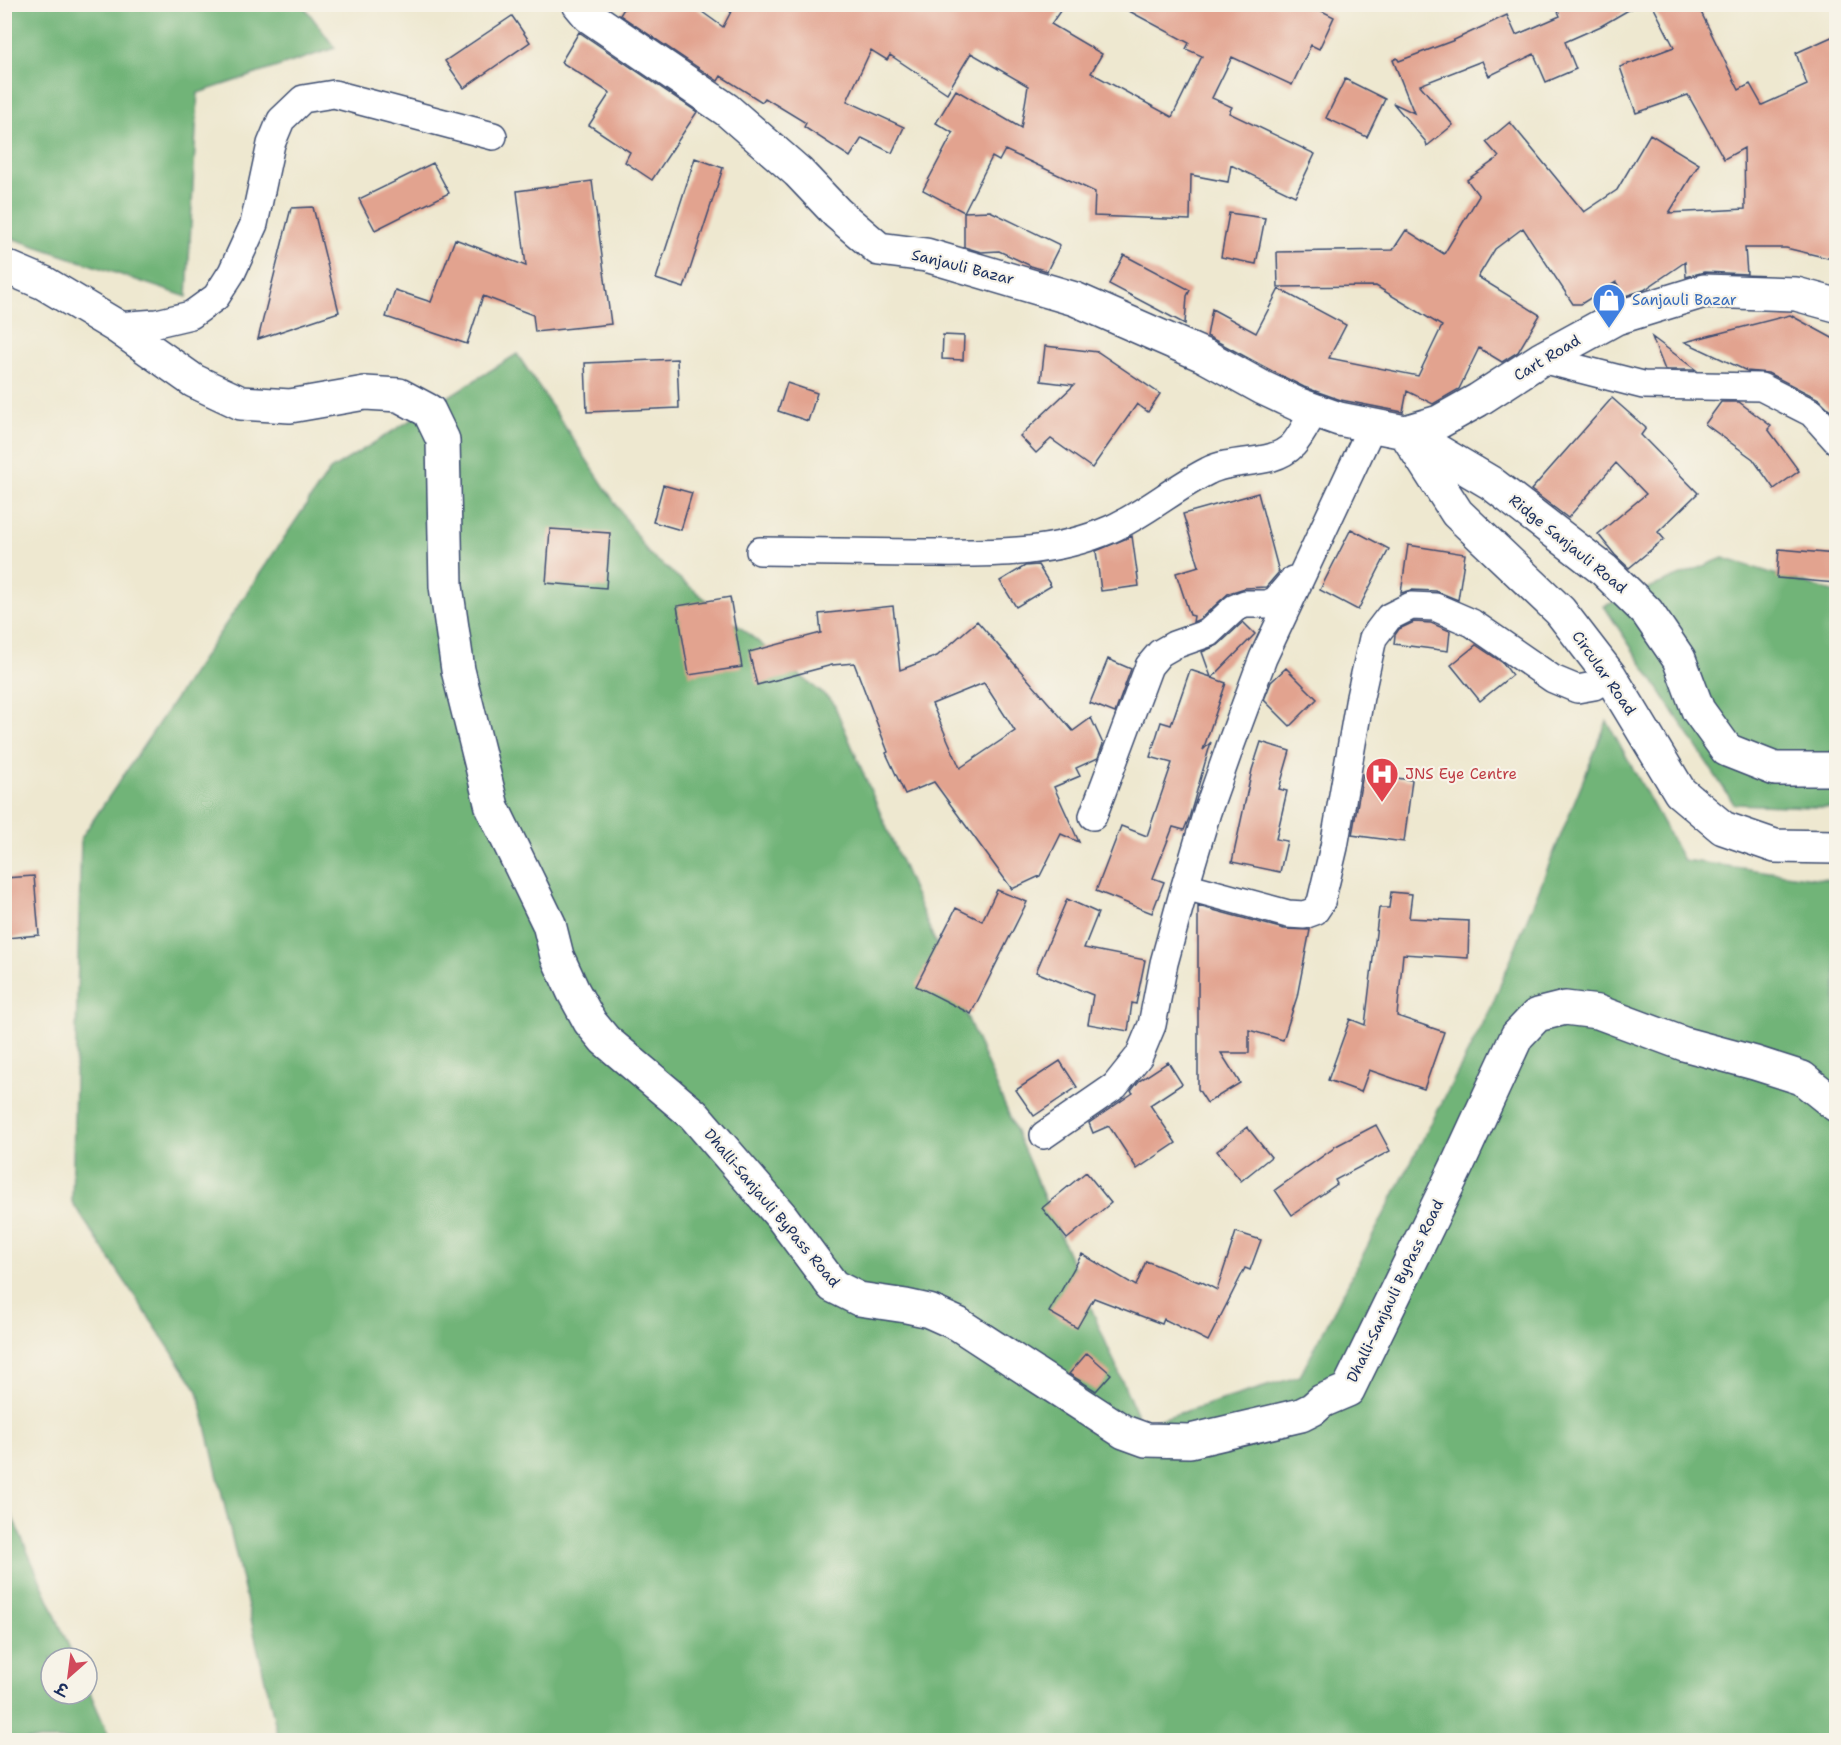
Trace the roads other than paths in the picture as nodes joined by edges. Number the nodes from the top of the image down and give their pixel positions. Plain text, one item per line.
1 (579, 4) edge
2 (493, 136) dead end
3 (4, 266) edge
4 (1836, 305) edge
5 (116, 326) junction
6 (1541, 359) junction
7 (1315, 410) junction
8 (1372, 426) junction
9 (1405, 432) junction
10 (1836, 440) edge
11 (760, 551) dead end
12 (1309, 560) junction
13 (1610, 676) junction
14 (1836, 769) edge
15 (1093, 816) dead end
16 (1836, 847) edge
17 (1185, 886) junction
18 (1836, 1104) edge
19 (1044, 1136) dead end

1 - 7 main road, Sanjauli Bazar
2 - 5 street
3 - 5 main road, Dhalli-Sanjauli ByPass Road
4 - 6 main road, Cart Road
5 - 18 main road, Dhalli-Sanjauli ByPass Road
6 - 9 main road, Cart Road
6 - 10 street
7 - 8 main road, Sanjauli Bazar
7 - 11 street
8 - 9 main road, Sanjauli Bazar
8 - 12 street
9 - 13 main road, Circular Road
9 - 14 main road, Ridge Sanjauli Road
12 - 15 street
12 - 17 street
13 - 16 main road, Circular Road
13 - 17 street
17 - 19 street

